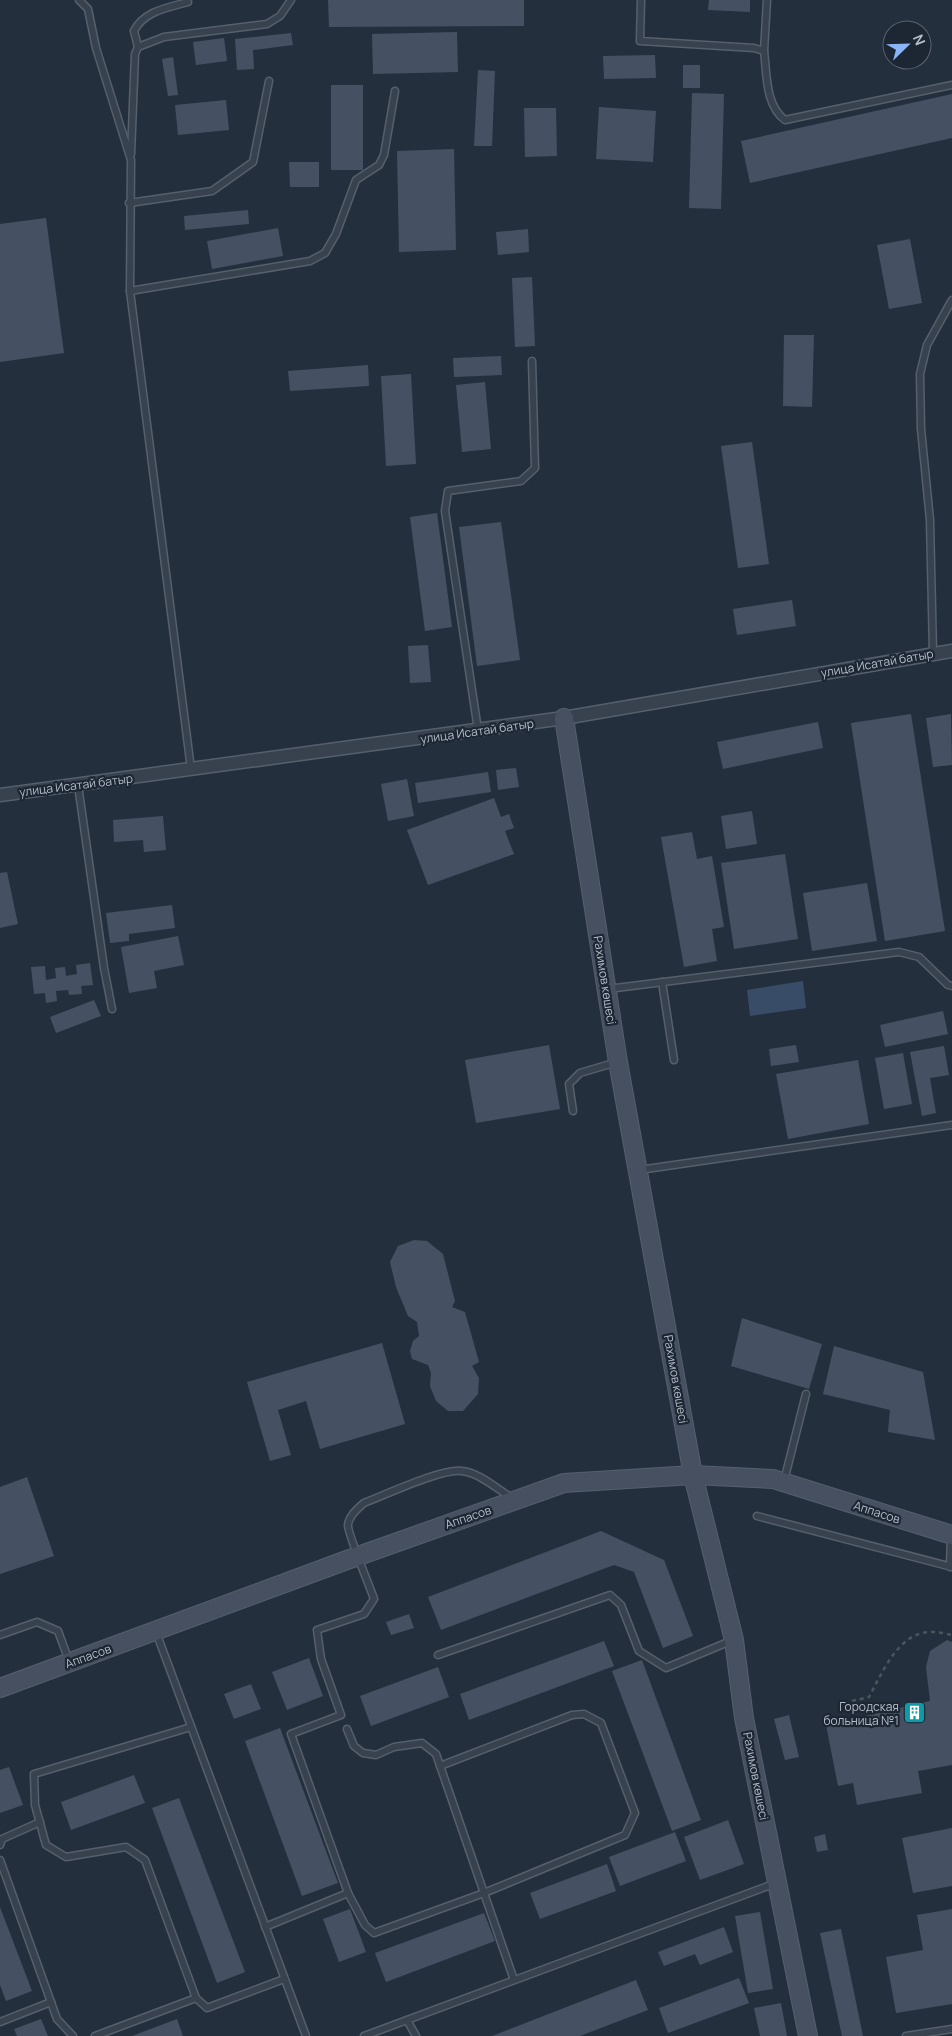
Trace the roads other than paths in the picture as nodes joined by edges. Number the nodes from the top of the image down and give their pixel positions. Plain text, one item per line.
1 (80, 0) edge
2 (292, 0) edge
3 (641, 0) edge
4 (767, 0) edge
5 (188, 2) dead end
6 (138, 47) junction
7 (764, 51) junction
8 (269, 81) dead end
9 (952, 85) edge
10 (395, 91) dead end
11 (130, 160) junction
12 (129, 203) junction
13 (130, 291) junction
14 (952, 300) edge
15 (532, 361) dead end
16 (952, 651) edge
17 (934, 653) junction
18 (564, 718) junction
19 (478, 730) junction
20 (191, 770) junction
21 (78, 785) junction
22 (0, 795) edge
23 (662, 982) junction
24 (952, 986) edge
25 (606, 989) junction
26 (112, 1010) dead end
27 (674, 1060) dead end
28 (618, 1062) junction
29 (573, 1110) dead end
30 (952, 1125) edge
31 (639, 1170) junction
32 (806, 1394) dead end
33 (693, 1475) junction
34 (784, 1482) junction
35 (516, 1500) junction
36 (757, 1516) dead end
37 (951, 1535) edge
38 (359, 1556) junction
39 (951, 1567) edge
40 (156, 1631) junction
41 (0, 1635) edge
42 (734, 1640) junction
43 (438, 1655) dead end
44 (70, 1662) junction
45 (0, 1688) edge
46 (191, 1727) junction
47 (347, 1729) dead end
48 (440, 1766) junction
49 (40, 1822) junction
50 (0, 1845) edge
51 (0, 1860) edge
52 (777, 1883) junction
53 (348, 1893) junction
54 (484, 1893) junction
55 (265, 1927) junction
56 (284, 1979) junction
57 (514, 1980) junction
58 (196, 1998) junction
59 (51, 2002) junction
60 (407, 2020) junction
61 (0, 2022) edge
62 (952, 2029) edge
63 (73, 2036) edge
64 (95, 2036) edge
65 (306, 2036) edge
66 (364, 2036) edge
67 (416, 2036) edge
68 (808, 2036) edge
69 (906, 2036) edge

1 - 11 lane
2 - 6 lane
3 - 7 lane
4 - 7 lane
5 - 6 lane
6 - 11 lane
7 - 9 lane
8 - 12 lane
10 - 13 lane
11 - 12 lane
12 - 13 lane
13 - 20 lane
14 - 17 lane
15 - 19 lane
16 - 17 street, улица Исатай батыр
17 - 18 street, улица Исатай батыр
18 - 19 street, улица Исатай батыр
18 - 25 street, Рахимов көшесі
19 - 20 street, улица Исатай батыр
20 - 21 street, улица Исатай батыр
21 - 22 street, улица Исатай батыр
21 - 26 lane
23 - 24 lane
23 - 25 lane
23 - 27 lane
25 - 28 street, Рахимов көшесі
28 - 29 lane
28 - 31 street, Рахимов көшесі
30 - 31 lane
31 - 33 street, Рахимов көшесі
32 - 34 lane
33 - 34 street, Аппасов
33 - 35 street, Аппасов
33 - 42 street, Рахимов көшесі
34 - 37 street, Аппасов
35 - 38 street, Аппасов
35 - 38 lane
36 - 39 lane
37 - 39 lane
38 - 40 street, Аппасов
38 - 53 lane
40 - 44 street, Аппасов
40 - 46 lane
41 - 44 lane
42 - 43 lane
42 - 52 street, Рахимов көшесі
44 - 45 street, Аппасов
46 - 49 lane
46 - 55 lane
47 - 48 lane
48 - 54 lane
48 - 54 lane
49 - 50 lane
49 - 58 lane
51 - 59 lane
52 - 57 lane
52 - 68 street, Рахимов көшесі
53 - 54 lane
53 - 55 lane
54 - 57 lane
55 - 56 lane
56 - 58 lane
56 - 65 lane
57 - 60 lane
58 - 64 lane
59 - 61 lane
59 - 63 lane
60 - 66 lane
60 - 67 lane
62 - 69 lane

